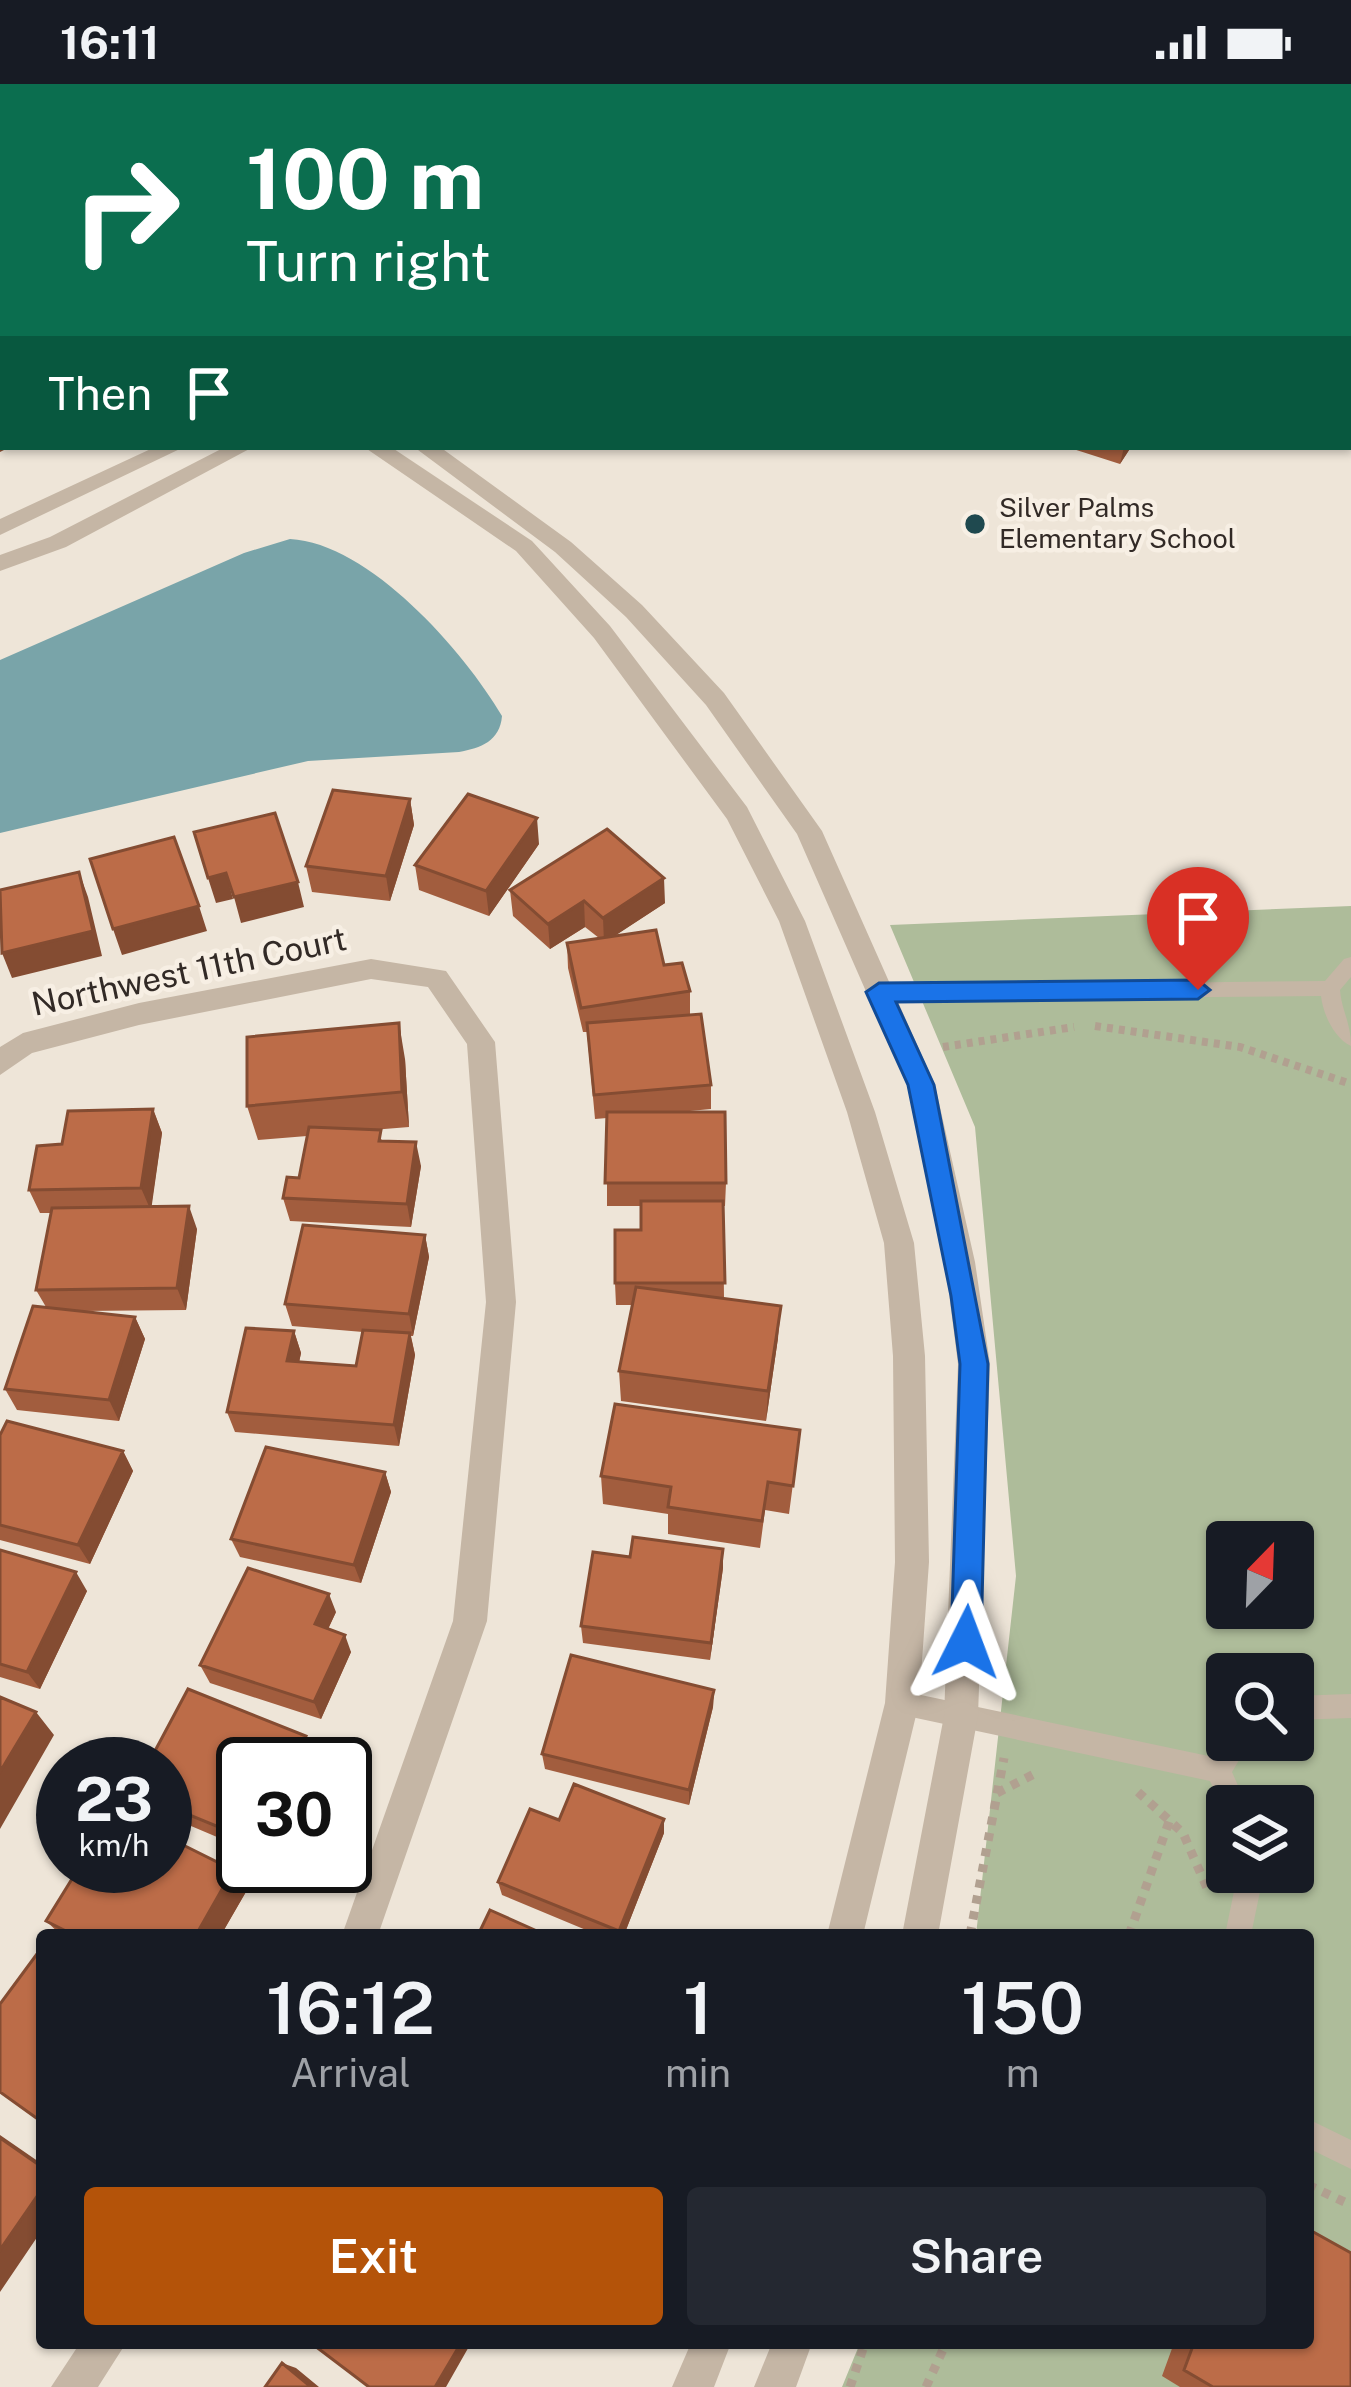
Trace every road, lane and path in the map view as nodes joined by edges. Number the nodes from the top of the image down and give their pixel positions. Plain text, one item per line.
1 (167, 450) edge
2 (236, 450) edge
3 (380, 450) edge
4 (429, 450) edge
5 (0, 528) edge
6 (0, 563) edge
7 (1351, 964) edge
8 (1330, 988) junction
9 (879, 992) junction
10 (933, 992) junction
11 (1351, 1038) edge
12 (0, 1064) edge
13 (1351, 1084) edge
14 (902, 1703) junction
15 (1351, 1706) edge
16 (1314, 1707) edge
17 (961, 1716) junction
18 (1010, 1727) junction
19 (1224, 1761) edge
20 (1218, 1770) junction
21 (1051, 1771) dead end
22 (1125, 1784) dead end
23 (1225, 1785) edge
24 (997, 1793) junction
25 (1171, 1816) junction
26 (1246, 1893) edge
27 (1206, 1898) dead end
28 (362, 1929) edge
29 (846, 1929) edge
30 (921, 1929) edge
31 (971, 1929) edge
32 (1131, 1929) edge
33 (1239, 1929) edge
34 (1314, 2135) edge
35 (1351, 2155) edge
36 (1314, 2188) edge
37 (1351, 2205) edge
38 (101, 2349) edge
39 (709, 2349) edge
40 (790, 2349) edge
41 (863, 2349) edge
42 (943, 2349) edge
43 (72, 2387) edge
44 (693, 2387) edge
45 (775, 2387) edge
46 (850, 2387) edge
47 (926, 2387) edge

1 - 5 street
2 - 6 street
3 - 14 street
4 - 9 street
7 - 8 lane
8 - 10 lane
8 - 11 lane
9 - 10 lane
9 - 17 street
10 - 13 path
12 - 28 street, Northwest 11th Court
14 - 17 lane
14 - 29 street
15 - 16 lane
17 - 18 lane
17 - 30 street
18 - 20 lane
18 - 24 path
19 - 20 lane
20 - 23 lane
21 - 24 path
22 - 25 path
24 - 31 path
25 - 27 path
25 - 32 path
26 - 33 lane
34 - 35 lane
36 - 37 path
38 - 43 street
39 - 44 street
40 - 45 street
41 - 46 path
42 - 47 path

